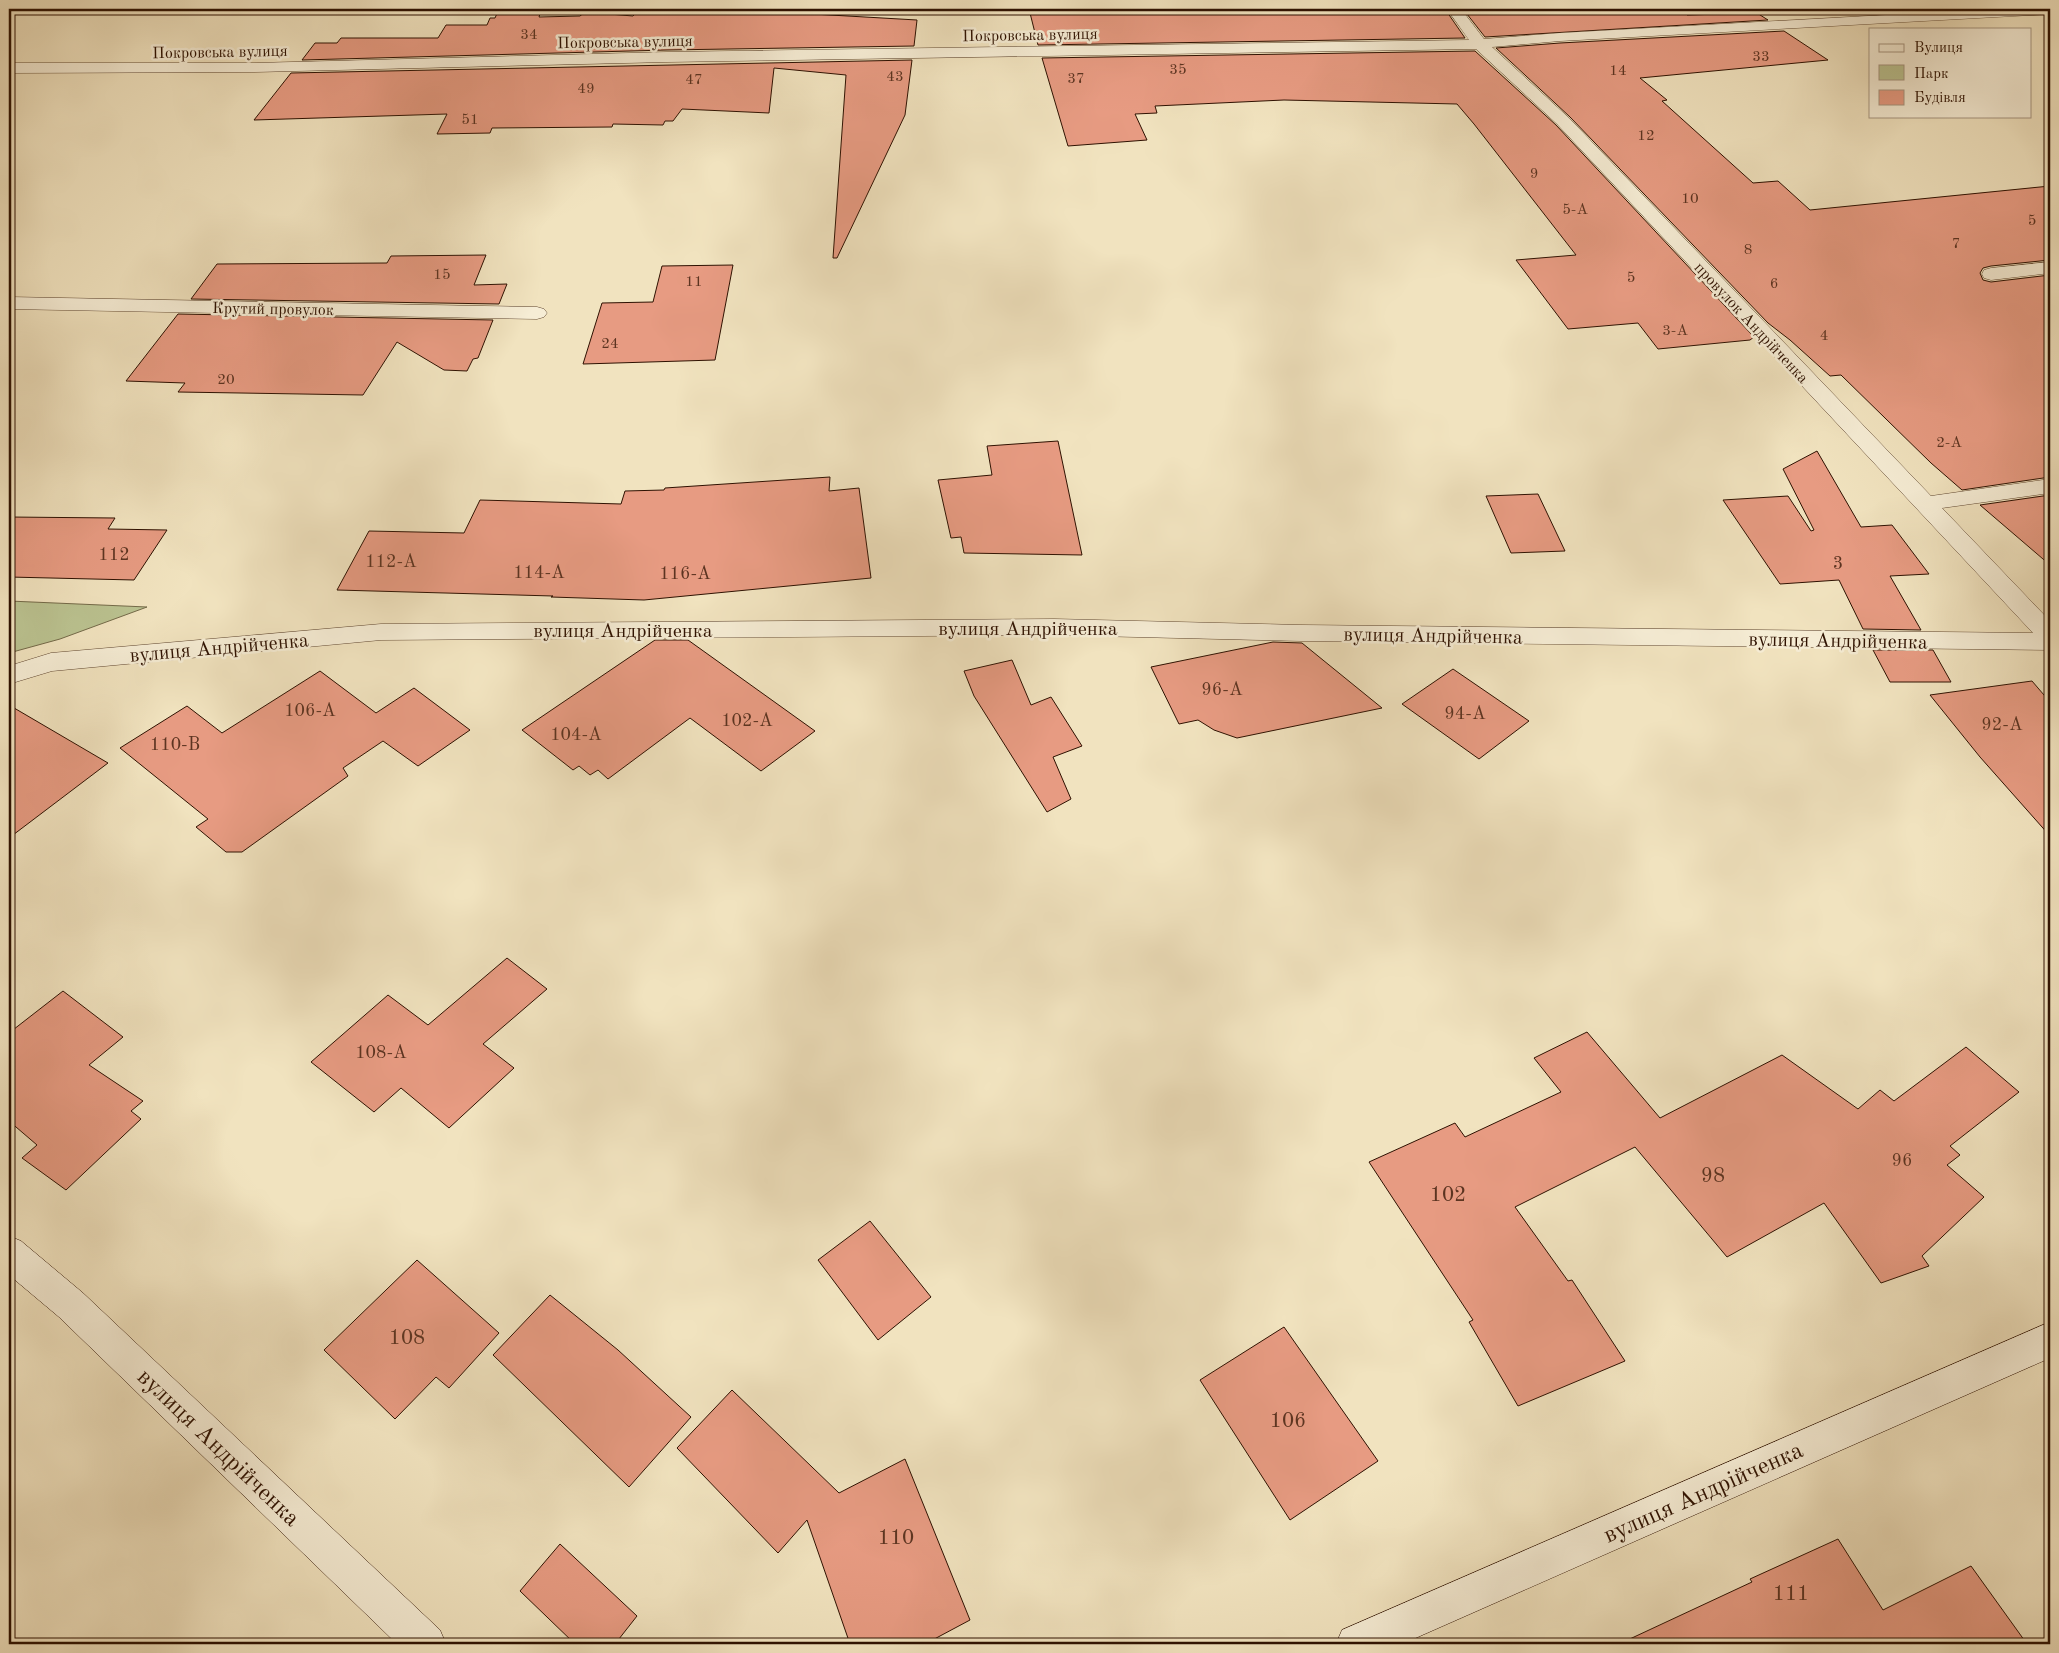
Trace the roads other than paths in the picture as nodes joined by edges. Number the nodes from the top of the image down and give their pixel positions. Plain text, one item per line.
1 (1454, 9) edge
2 (2050, 10) edge
3 (1480, 44) junction
4 (9, 68) edge
5 (2050, 267) edge
6 (1992, 274) dead end
7 (9, 303) edge
8 (537, 313) dead end
9 (2050, 486) edge
10 (1924, 504) junction
11 (2050, 636) edge
12 (2050, 642) edge
13 (9, 675) edge
14 (9, 1254) edge
15 (2050, 1340) edge
16 (426, 1644) edge
17 (1356, 1644) edge

1 - 3 street, провулок Андрійченка
2 - 3 street, Покровська вулиця
3 - 4 street, Покровська вулиця
3 - 10 street, провулок Андрійченка
5 - 6 street
7 - 8 street, Крутий провулок
9 - 10 street
10 - 11 street, провулок Андрійченка
12 - 13 street, вулиця Андрійченка
14 - 16 street, вулиця Андрійченка
15 - 17 street, вулиця Андрійченка

